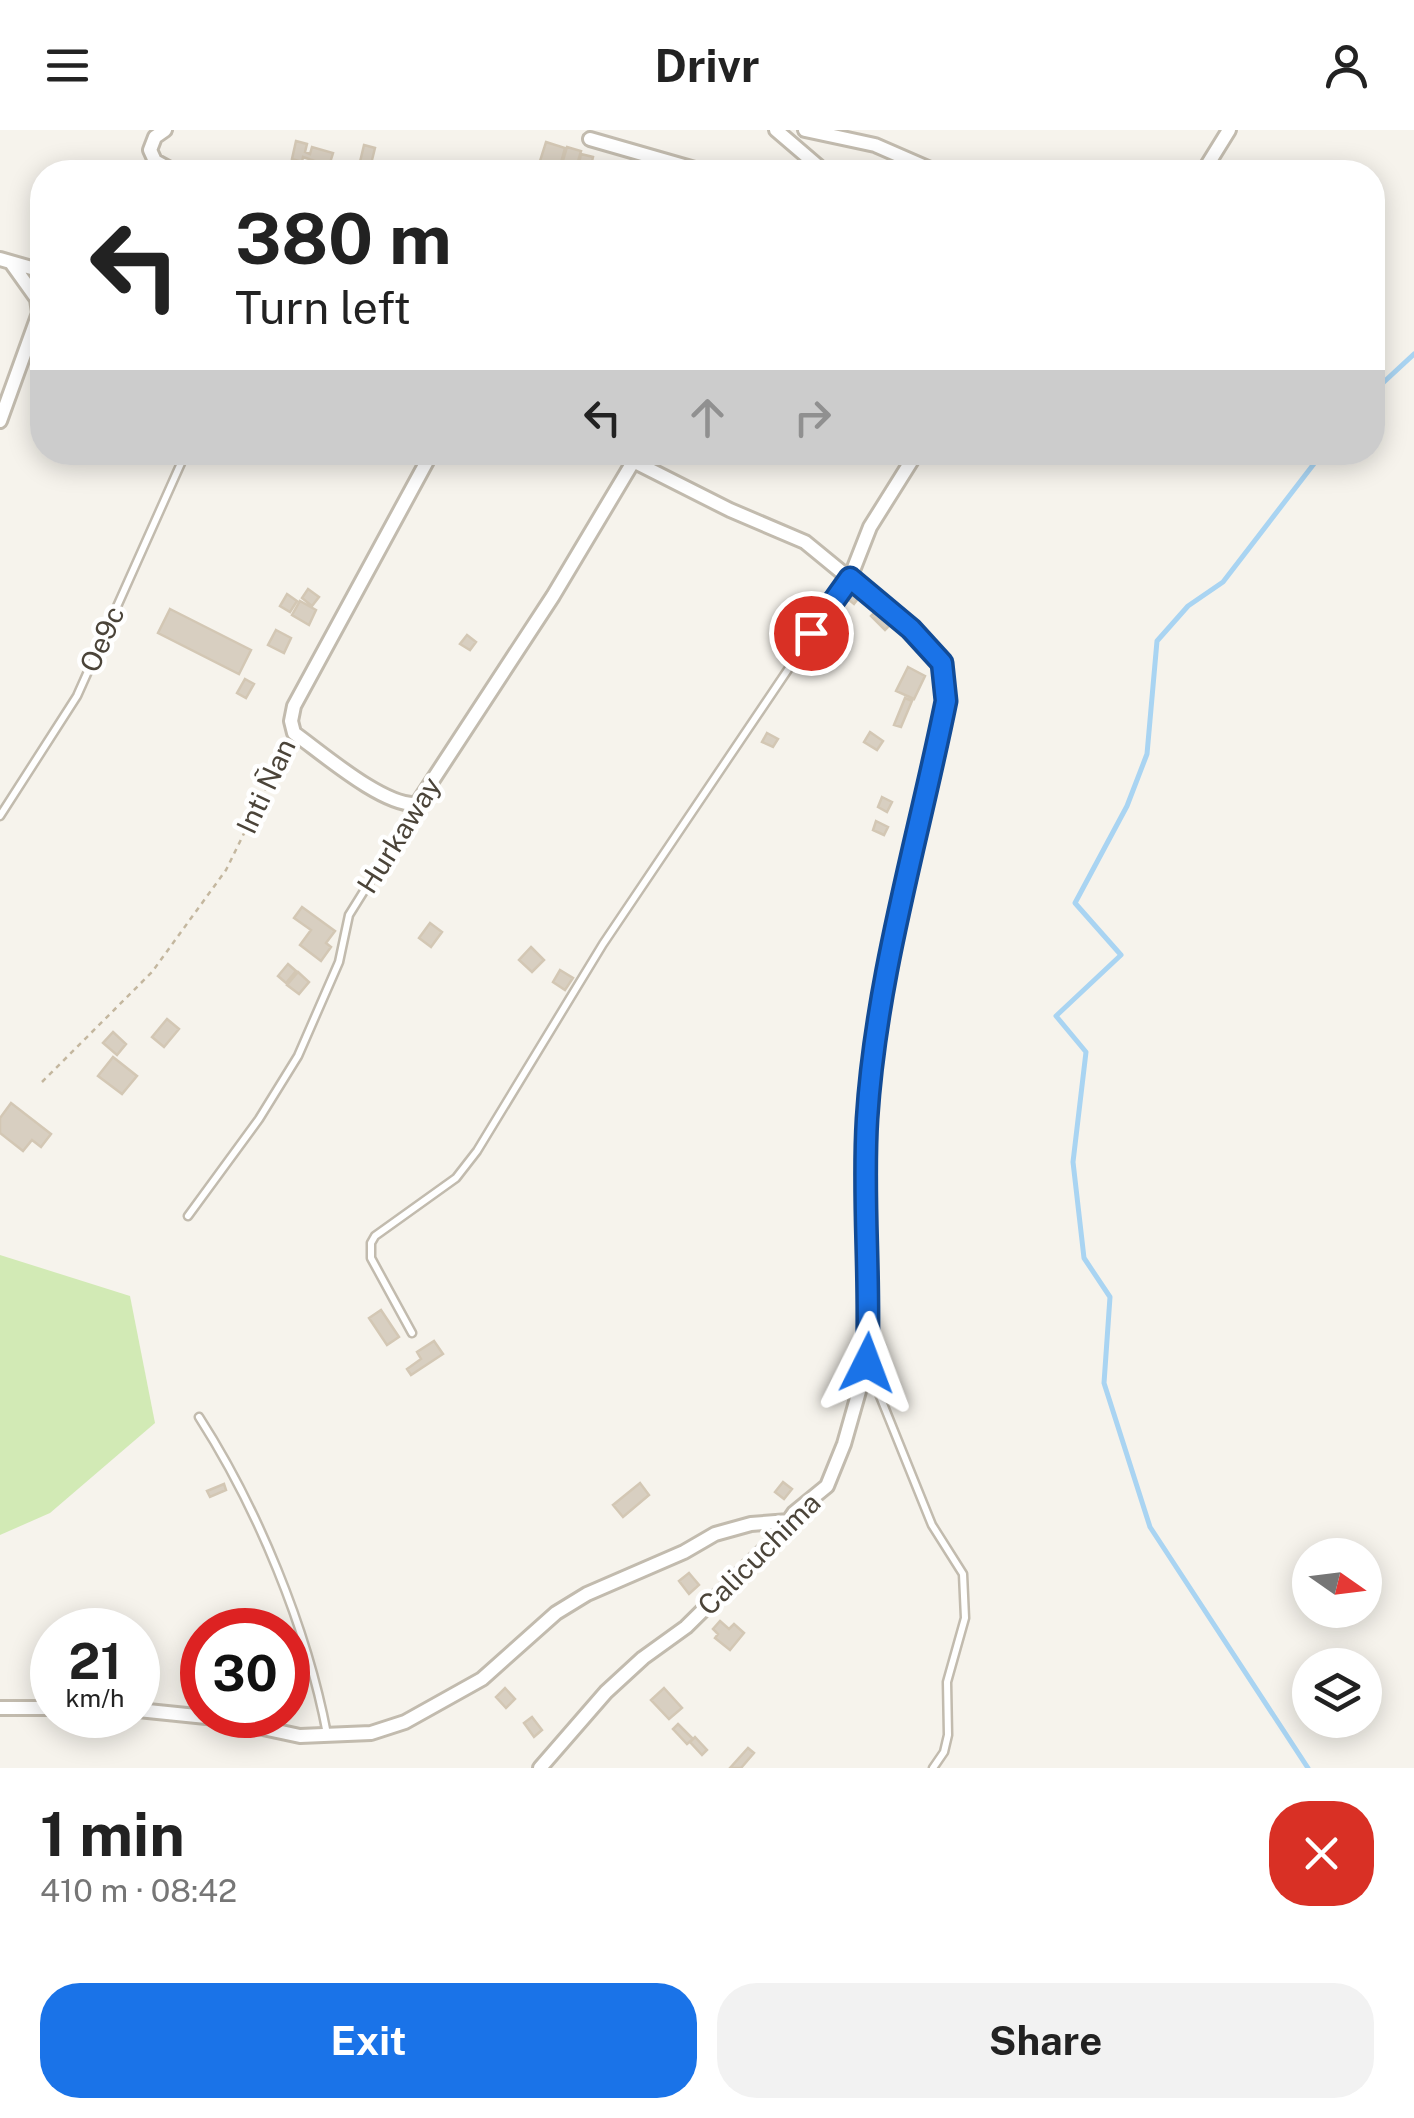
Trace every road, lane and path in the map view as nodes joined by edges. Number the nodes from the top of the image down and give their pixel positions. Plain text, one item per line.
1 (165, 130) edge
2 (776, 130) edge
3 (806, 130) edge
4 (1229, 130) edge
5 (590, 140) dead end
6 (654, 157) junction
7 (155, 160) edge
8 (653, 160) edge
9 (664, 160) edge
10 (811, 160) edge
11 (909, 160) edge
12 (1210, 160) edge
13 (6, 262) edge
14 (30, 290) edge
15 (30, 339) edge
16 (0, 421) edge
17 (180, 465) edge
18 (425, 465) edge
19 (631, 465) edge
20 (639, 465) edge
21 (909, 465) edge
22 (850, 578) junction
23 (294, 733) junction
24 (418, 804) junction
25 (0, 816) edge
26 (42, 1082) dead end
27 (188, 1216) dead end
28 (412, 1333) dead end
29 (867, 1363) junction
30 (199, 1417) dead end
31 (789, 1520) junction
32 (0, 1708) edge
33 (30, 1708) edge
34 (160, 1712) edge
35 (326, 1734) junction
36 (540, 1768) edge
37 (934, 1768) edge

1 - 7 street
2 - 10 street
3 - 11 street
4 - 12 street
5 - 6 street
6 - 8 street
6 - 9 street
13 - 14 street
15 - 16 street
17 - 25 lane, Oe9c
18 - 23 street, Inti Ñan
19 - 24 street, Hurkaway
20 - 22 street, Calicuchima
21 - 22 street
22 - 28 lane
22 - 29 street, Calicuchima
23 - 24 street
23 - 26 path, Inti Ñan
24 - 27 lane, Hurkaway
29 - 31 street, Calicuchima
29 - 37 lane
30 - 35 lane
31 - 35 street
31 - 36 street, Calicuchima
32 - 33 street
34 - 35 street

